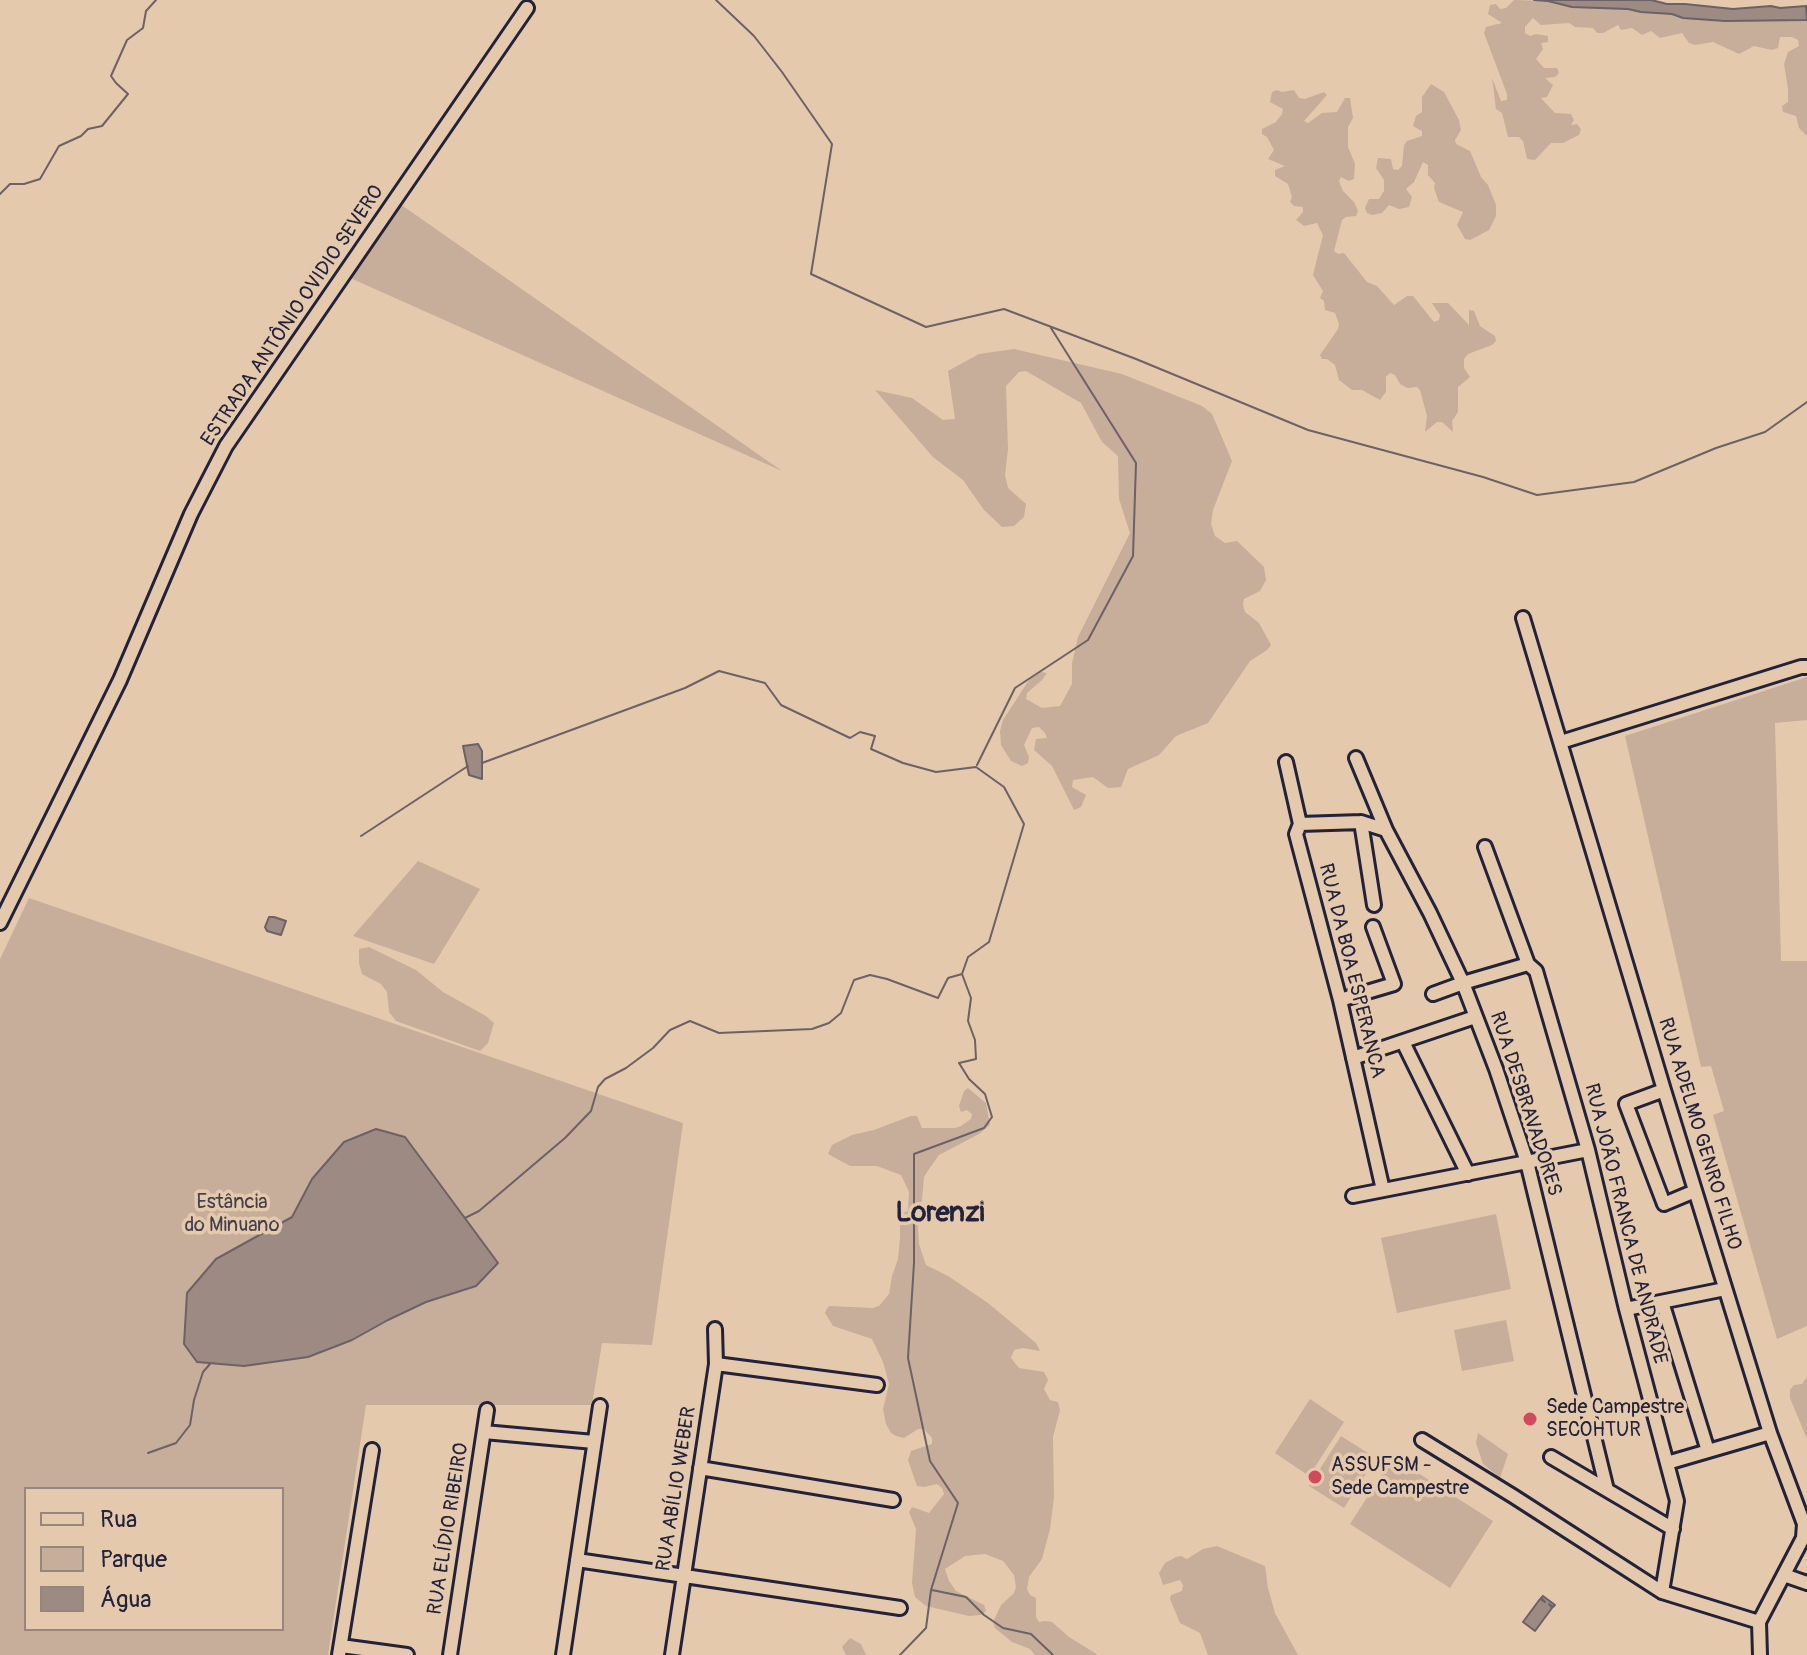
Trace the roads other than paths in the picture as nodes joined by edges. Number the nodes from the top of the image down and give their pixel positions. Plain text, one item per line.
1 (527, 8) dead end
2 (1523, 618) dead end
3 (1807, 667) edge
4 (1561, 742) junction
5 (1356, 758) dead end
6 (1286, 762) dead end
7 (1361, 822) junction
8 (1300, 824) junction
9 (1386, 830) junction
10 (1485, 847) dead end
11 (1374, 905) dead end
12 (0, 923) edge
13 (1373, 927) dead end
14 (1528, 964) junction
15 (1463, 983) junction
16 (1433, 994) dead end
17 (1340, 1000) junction
18 (1475, 1017) junction
19 (1403, 1042) junction
20 (1353, 1058) junction
21 (1664, 1090) junction
22 (1588, 1150) junction
23 (1527, 1162) junction
24 (1468, 1174) junction
25 (1383, 1190) junction
26 (1695, 1191) junction
27 (1353, 1196) dead end
28 (1725, 1289) junction
29 (1662, 1302) junction
30 (1626, 1309) junction
31 (715, 1329) dead end
32 (716, 1364) junction
33 (877, 1385) dead end
34 (600, 1406) dead end
35 (487, 1410) dead end
36 (484, 1432) junction
37 (1770, 1433) junction
38 (1422, 1440) dead end
39 (594, 1442) junction
40 (372, 1450) dead end
41 (1708, 1451) junction
42 (1551, 1457) dead end
43 (1667, 1463) junction
44 (700, 1468) junction
45 (1607, 1490) junction
46 (893, 1500) dead end
47 (1673, 1529) junction
48 (577, 1560) junction
49 (1784, 1575) junction
50 (684, 1576) junction
51 (1807, 1583) edge
52 (1662, 1592) junction
53 (900, 1608) dead end
54 (1759, 1622) junction
55 (340, 1650) edge
56 (407, 1655) edge
57 (450, 1655) edge
58 (563, 1655) edge
59 (672, 1655) edge
60 (1760, 1655) edge

1 - 12 street, ESTRADA ANTÔNIO OVIDIO SEVERO
2 - 4 street, RUA ADELMO GENRO FILHO
3 - 4 street
4 - 21 street, RUA ADELMO GENRO FILHO
5 - 9 street, RUA DESBRAVADORES
6 - 8 street, RUA DA BOA ESPERANCA
7 - 8 street
7 - 9 street
7 - 11 street
8 - 17 street, RUA DA BOA ESPERANCA
9 - 15 street, RUA DESBRAVADORES
10 - 14 street, RUA JOÃO FRANCA DE ANDRADE
13 - 17 street
14 - 15 street
14 - 22 street, RUA JOÃO FRANCA DE ANDRADE
15 - 16 street
15 - 18 street, RUA DESBRAVADORES
17 - 20 street, RUA DA BOA ESPERANCA
18 - 19 street
18 - 23 street, RUA DESBRAVADORES
19 - 20 street
19 - 24 street
20 - 25 street, RUA DA BOA ESPERANCA
21 - 26 street, RUA ADELMO GENRO FILHO
21 - 26 street
22 - 23 street
22 - 30 street, RUA JOÃO FRANCA DE ANDRADE
23 - 24 street
23 - 45 street, RUA DESBRAVADORES
24 - 25 street
25 - 27 street
26 - 28 street, RUA ADELMO GENRO FILHO
28 - 29 street
28 - 37 street, RUA ADELMO GENRO FILHO
29 - 30 street
29 - 41 street
30 - 43 street, RUA JOÃO FRANCA DE ANDRADE
31 - 32 street, RUA ABÍLIO WEBER
32 - 33 street
32 - 44 street, RUA ABÍLIO WEBER
34 - 39 street
35 - 36 street, RUA ELÍDIO RIBEIRO
36 - 39 street
36 - 57 street, RUA ELÍDIO RIBEIRO
37 - 41 street
37 - 49 street, RUA ADELMO GENRO FILHO
38 - 52 street
39 - 48 street
40 - 55 street
41 - 43 street
42 - 45 street
43 - 47 street, RUA JOÃO FRANCA DE ANDRADE
44 - 46 street
44 - 50 street, RUA ABÍLIO WEBER
45 - 47 street
47 - 52 street, RUA JOÃO FRANCA DE ANDRADE
48 - 50 street
48 - 58 street
49 - 51 street
49 - 54 street, RUA ADELMO GENRO FILHO
50 - 53 street
50 - 59 street, RUA ABÍLIO WEBER
52 - 54 street
54 - 60 street, RUA ADELMO GENRO FILHO
55 - 56 street

